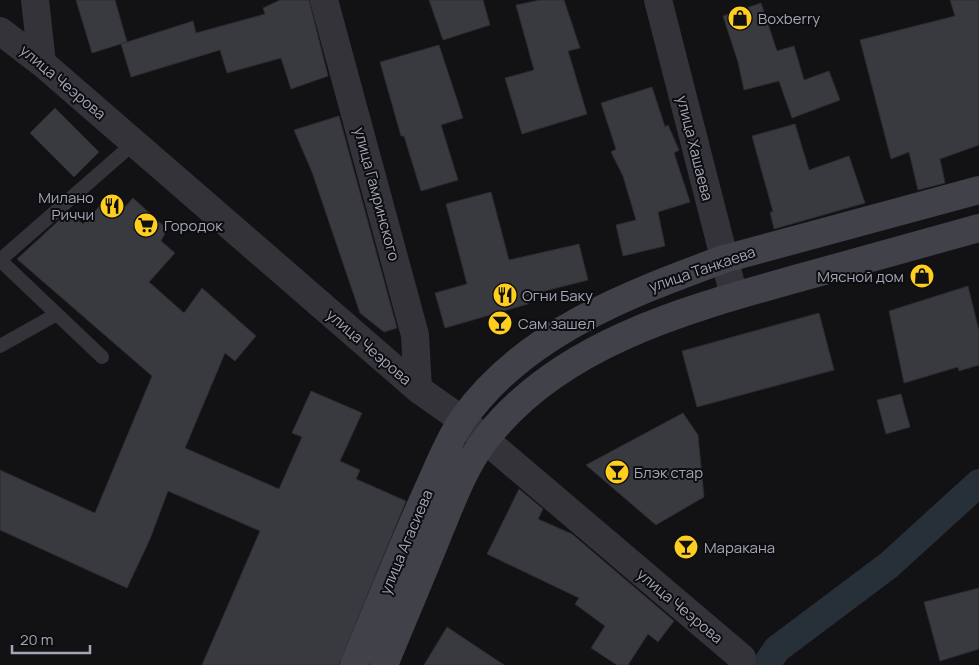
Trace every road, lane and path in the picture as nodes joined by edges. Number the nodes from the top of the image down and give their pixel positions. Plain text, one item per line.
1 (35, 0) edge
2 (324, 0) edge
3 (658, 0) edge
4 (0, 31) edge
5 (42, 63) junction
6 (134, 142) junction
7 (979, 190) edge
8 (979, 228) edge
9 (724, 259) junction
10 (734, 296) junction
11 (57, 314) junction
12 (0, 346) edge
13 (102, 357) dead end
14 (418, 389) junction
15 (462, 420) junction
16 (484, 440) junction
17 (746, 662) edge
18 (354, 665) edge
19 (384, 665) edge

1 - 5 street
2 - 14 street, улица Гамринского
3 - 9 street, улица Хашаева
4 - 5 street, улица Чеэрова
5 - 6 street, улица Чеэрова
6 - 11 lane
6 - 14 street, улица Чеэрова
7 - 9 main road, улица Танкаева
8 - 10 main road
9 - 10 street, улица Хашаева
9 - 15 main road, улица Танкаева
10 - 16 main road
11 - 12 lane
11 - 13 lane
14 - 15 street, улица Чеэрова
15 - 16 street, улица Чеэрова
15 - 18 main road, улица Агасиева
16 - 17 street, улица Чеэрова
16 - 19 main road, улица Агасиева

